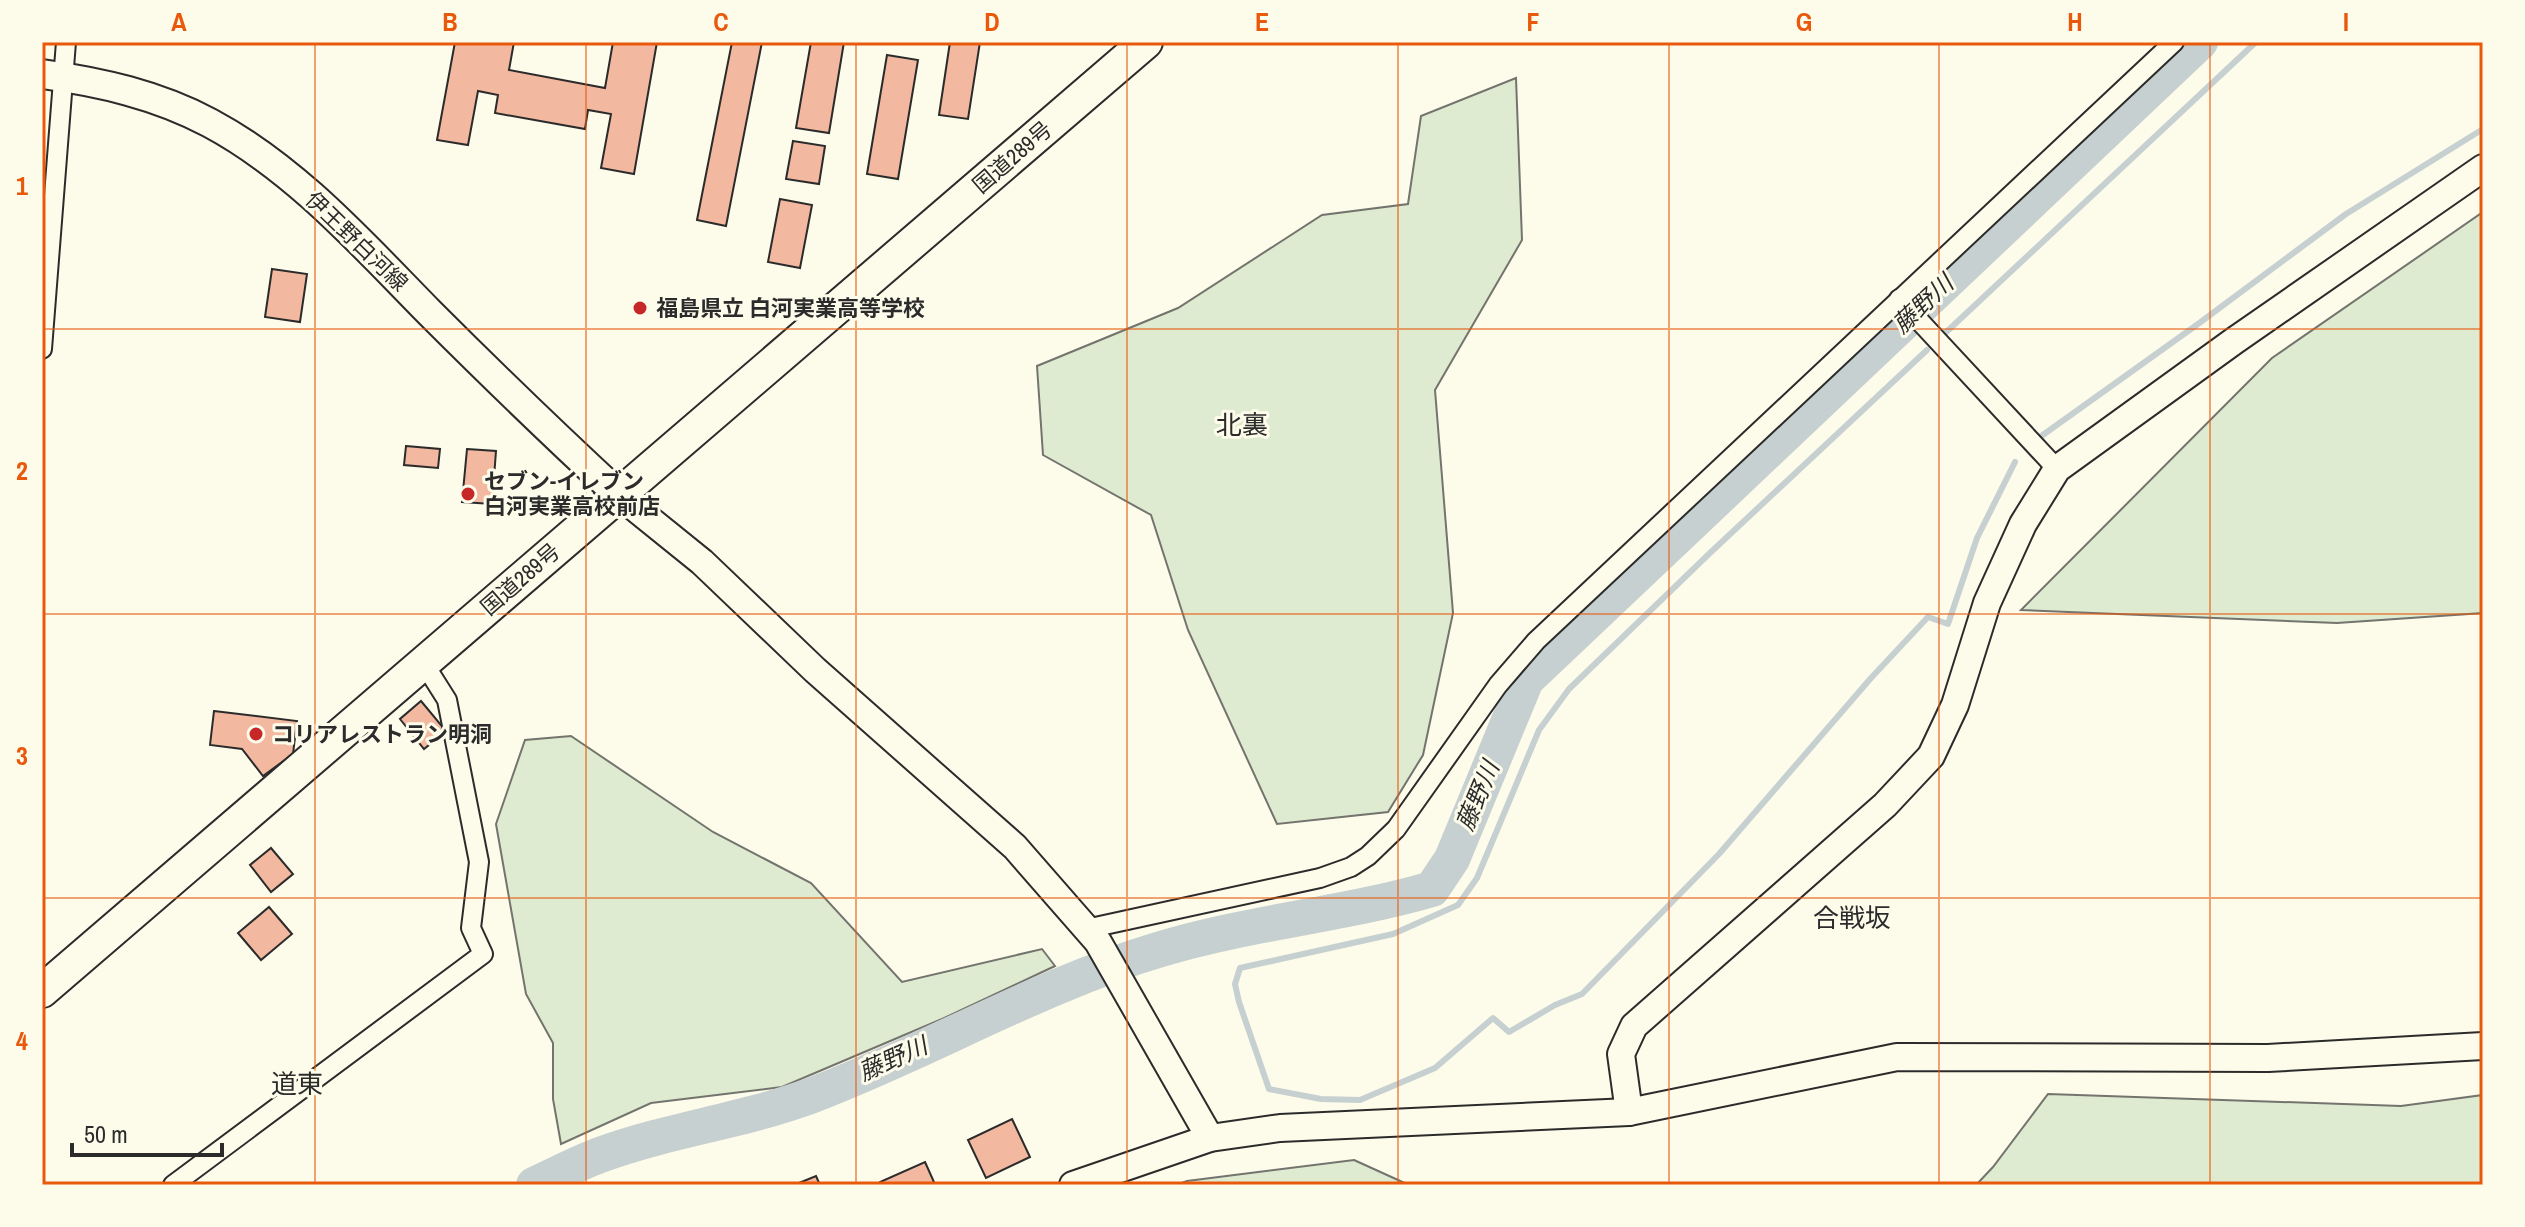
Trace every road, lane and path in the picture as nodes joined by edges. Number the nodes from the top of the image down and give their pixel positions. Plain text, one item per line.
1 (66, 42) edge
2 (1146, 42) edge
3 (2174, 42) edge
4 (53, 76) edge
5 (2483, 168) edge
6 (1899, 299) junction
7 (42, 349) edge
8 (2057, 469) junction
9 (619, 495) junction
10 (423, 662) junction
11 (1092, 936) junction
12 (42, 991) edge
13 (2483, 1046) edge
14 (1629, 1112) junction
15 (1210, 1138) junction
16 (173, 1185) edge
17 (1073, 1185) edge

1 - 4 street
2 - 9 highway, 国道289号
3 - 6 street
4 - 7 street
4 - 9 main road, 伊王野白河線
5 - 8 street
6 - 8 street
6 - 11 street
8 - 14 street
9 - 10 highway, 国道289号
9 - 11 street
10 - 12 highway, 国道289号
10 - 16 street
11 - 15 street
13 - 14 street
14 - 15 street
15 - 17 street

